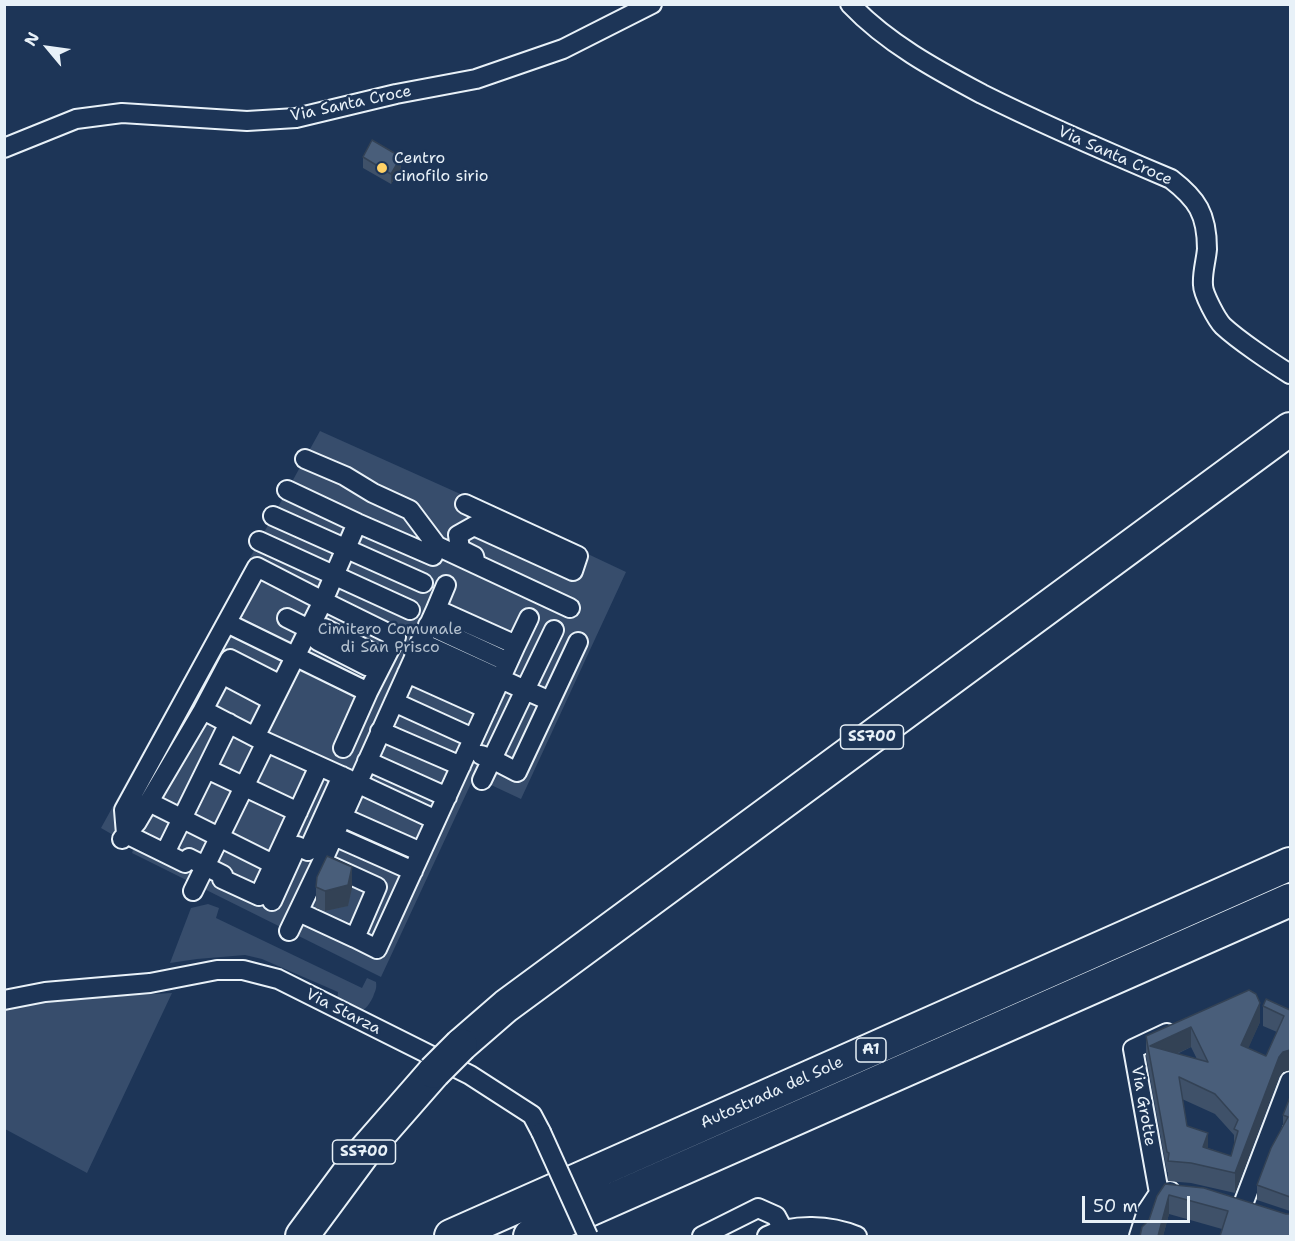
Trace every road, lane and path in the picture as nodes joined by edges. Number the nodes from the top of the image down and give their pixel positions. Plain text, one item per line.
1 (652, 4) edge
2 (850, 4) edge
3 (4, 148) edge
4 (1290, 374) edge
5 (1288, 431) edge
6 (305, 459) dead end
7 (287, 490) dead end
8 (465, 504) dead end
9 (273, 516) dead end
10 (357, 523) junction
11 (259, 541) dead end
12 (437, 546) junction
13 (346, 549) junction
14 (476, 564) junction
15 (334, 575) junction
16 (423, 583) dead end
17 (446, 585) dead end
18 (323, 601) junction
19 (570, 608) dead end
20 (410, 610) dead end
21 (432, 617) junction
22 (287, 618) dead end
23 (529, 618) dead end
24 (226, 623) junction
25 (554, 630) dead end
26 (315, 632) junction
27 (578, 642) dead end
28 (516, 645) junction
29 (408, 649) junction
30 (296, 656) junction
31 (376, 662) junction
32 (508, 662) junction
33 (525, 690) junction
34 (368, 692) junction
35 (277, 693) junction
36 (493, 694) junction
37 (550, 701) junction
38 (394, 702) junction
39 (203, 710) junction
40 (229, 723) junction
41 (380, 731) junction
42 (260, 739) junction
43 (471, 743) junction
44 (343, 748) dead end
45 (492, 759) junction
46 (367, 760) junction
47 (319, 766) junction
48 (460, 766) junction
49 (207, 769) junction
50 (349, 780) junction
51 (482, 780) dead end
52 (244, 787) junction
53 (447, 797) junction
54 (149, 801) junction
55 (298, 812) junction
56 (342, 817) junction
57 (182, 820) junction
58 (436, 820) junction
59 (334, 836) junction
60 (123, 837) junction
61 (219, 838) junction
62 (421, 852) junction
63 (165, 853) junction
64 (322, 862) junction
65 (273, 864) junction
66 (1290, 864) edge
67 (206, 866) junction
68 (413, 871) junction
69 (377, 887) junction
70 (193, 891) dead end
71 (400, 898) junction
72 (1290, 900) edge
73 (272, 901) dead end
74 (299, 912) junction
75 (290, 931) dead end
76 (355, 939) junction
77 (4, 1000) edge
78 (1183, 1026) edge
79 (1290, 1081) edge
80 (1159, 1193) junction
81 (1184, 1193) edge
82 (1261, 1213) edge
83 (776, 1234) edge
84 (302, 1236) edge
85 (451, 1236) edge
86 (530, 1236) edge
87 (588, 1236) edge
88 (702, 1236) edge
89 (857, 1236) edge
90 (1139, 1236) edge

1 - 3 street, Via Santa Croce
2 - 4 street, Via Santa Croce
5 - 84 highway, SS700, bridge
6 - 12 street
7 - 10 street
8 - 14 street
9 - 13 street
10 - 12 street
10 - 13 street
11 - 15 street
12 - 14 street
13 - 15 street
13 - 16 street
14 - 19 street
15 - 18 street
15 - 20 street
17 - 21 street
18 - 24 street
18 - 26 street
18 - 29 street
21 - 28 street
21 - 29 street
21 - 32 street
22 - 26 street
23 - 28 street
24 - 30 street
24 - 60 street
25 - 33 street
26 - 30 street
26 - 31 street
27 - 37 street
28 - 32 street
29 - 31 street
29 - 36 street
29 - 36 street
29 - 38 street
30 - 34 street
30 - 35 street
31 - 34 street
32 - 36 street
33 - 36 street
33 - 37 street
33 - 45 street
34 - 44 street
35 - 39 street
35 - 42 street
36 - 43 street
37 - 45 street
38 - 41 street
38 - 43 street
39 - 40 street
39 - 54 street
40 - 42 street
40 - 49 street
41 - 46 street
41 - 48 street
42 - 47 street
42 - 52 street
43 - 45 street
43 - 48 street
45 - 51 street
46 - 50 street
46 - 53 street
47 - 50 street
47 - 55 street
48 - 53 street
49 - 52 street
49 - 57 street
50 - 56 street
50 - 58 street
50 - 73 street
52 - 55 street
52 - 61 street
53 - 58 street
54 - 57 street
54 - 60 street
55 - 65 street
56 - 59 street
56 - 62 street
57 - 61 street
57 - 63 street
58 - 62 street
59 - 64 street
59 - 68 street
60 - 63 street
61 - 65 street
61 - 67 street
62 - 68 street
63 - 67 street
64 - 69 street
64 - 74 street
65 - 67 street
66 - 85 highway, Autostrada del Sole / A1
67 - 70 street
68 - 71 street
69 - 71 street
69 - 76 street
71 - 76 street
72 - 86 highway, Autostrada del Sole / A1
74 - 75 street
74 - 76 street
77 - 87 street, Via Starza, bridge
78 - 80 street, Via Grotte
79 - 82 street
80 - 81 street
80 - 90 street
83 - 88 street
83 - 89 street

